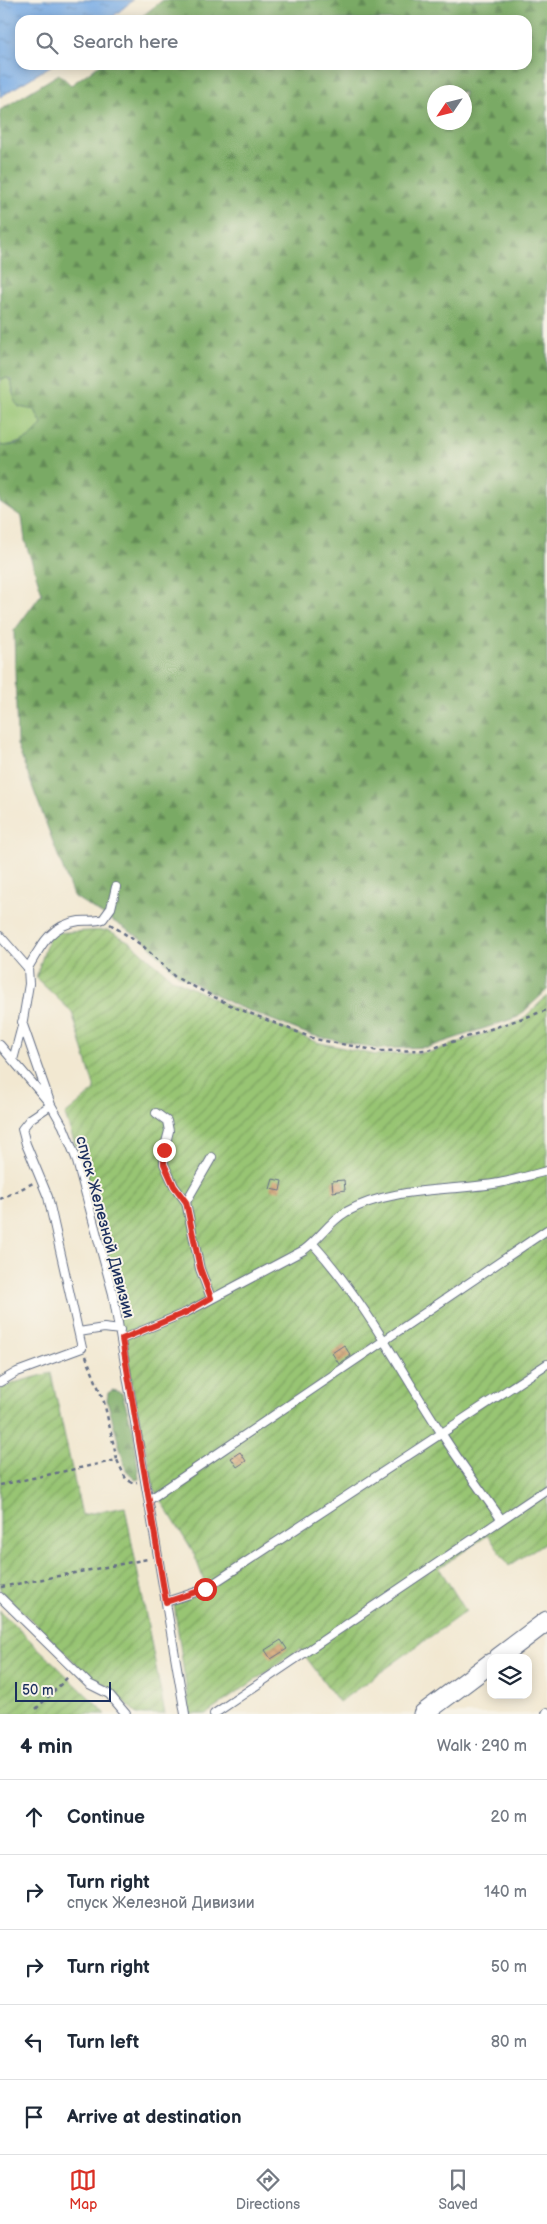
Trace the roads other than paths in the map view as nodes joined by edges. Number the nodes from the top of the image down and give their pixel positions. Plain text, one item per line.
1 (116, 887) dead end
2 (0, 936) edge
3 (28, 968) junction
4 (22, 1022) junction
5 (0, 1045) edge
6 (13, 1060) junction
7 (51, 1105) junction
8 (156, 1113) dead end
9 (212, 1157) dead end
10 (547, 1171) edge
11 (186, 1202) junction
12 (547, 1230) edge
13 (313, 1244) junction
14 (211, 1298) junction
15 (79, 1332) junction
16 (121, 1334) junction
17 (386, 1341) junction
18 (547, 1364) edge
19 (0, 1382) edge
20 (442, 1434) junction
21 (547, 1489) edge
22 (149, 1500) junction
23 (501, 1519) junction
24 (0, 1597) edge
25 (166, 1602) junction
26 (547, 1621) edge
27 (503, 1654) edge
28 (487, 1666) edge
29 (126, 1714) edge
30 (185, 1714) edge
31 (214, 1714) edge
32 (423, 1714) edge

1 - 3 lane
2 - 3 lane
3 - 4 lane
4 - 6 lane
4 - 7 lane
5 - 6 lane, спуск Железной Дивизии
6 - 7 lane, спуск Железной Дивизии
7 - 15 lane
7 - 16 lane, спуск Железной Дивизии
8 - 11 lane
9 - 11 lane
10 - 13 lane
11 - 14 lane
12 - 17 lane
13 - 14 lane
13 - 17 lane
14 - 16 lane
15 - 16 lane
15 - 19 lane
16 - 22 lane, спуск Железной Дивизии
17 - 20 lane
17 - 22 lane
18 - 20 lane
20 - 23 lane
20 - 25 lane
21 - 23 lane
22 - 25 lane, спуск Железной Дивизии
23 - 31 lane
24 - 29 lane
25 - 30 lane, спуск Железной Дивизии
26 - 27 street
28 - 32 street

